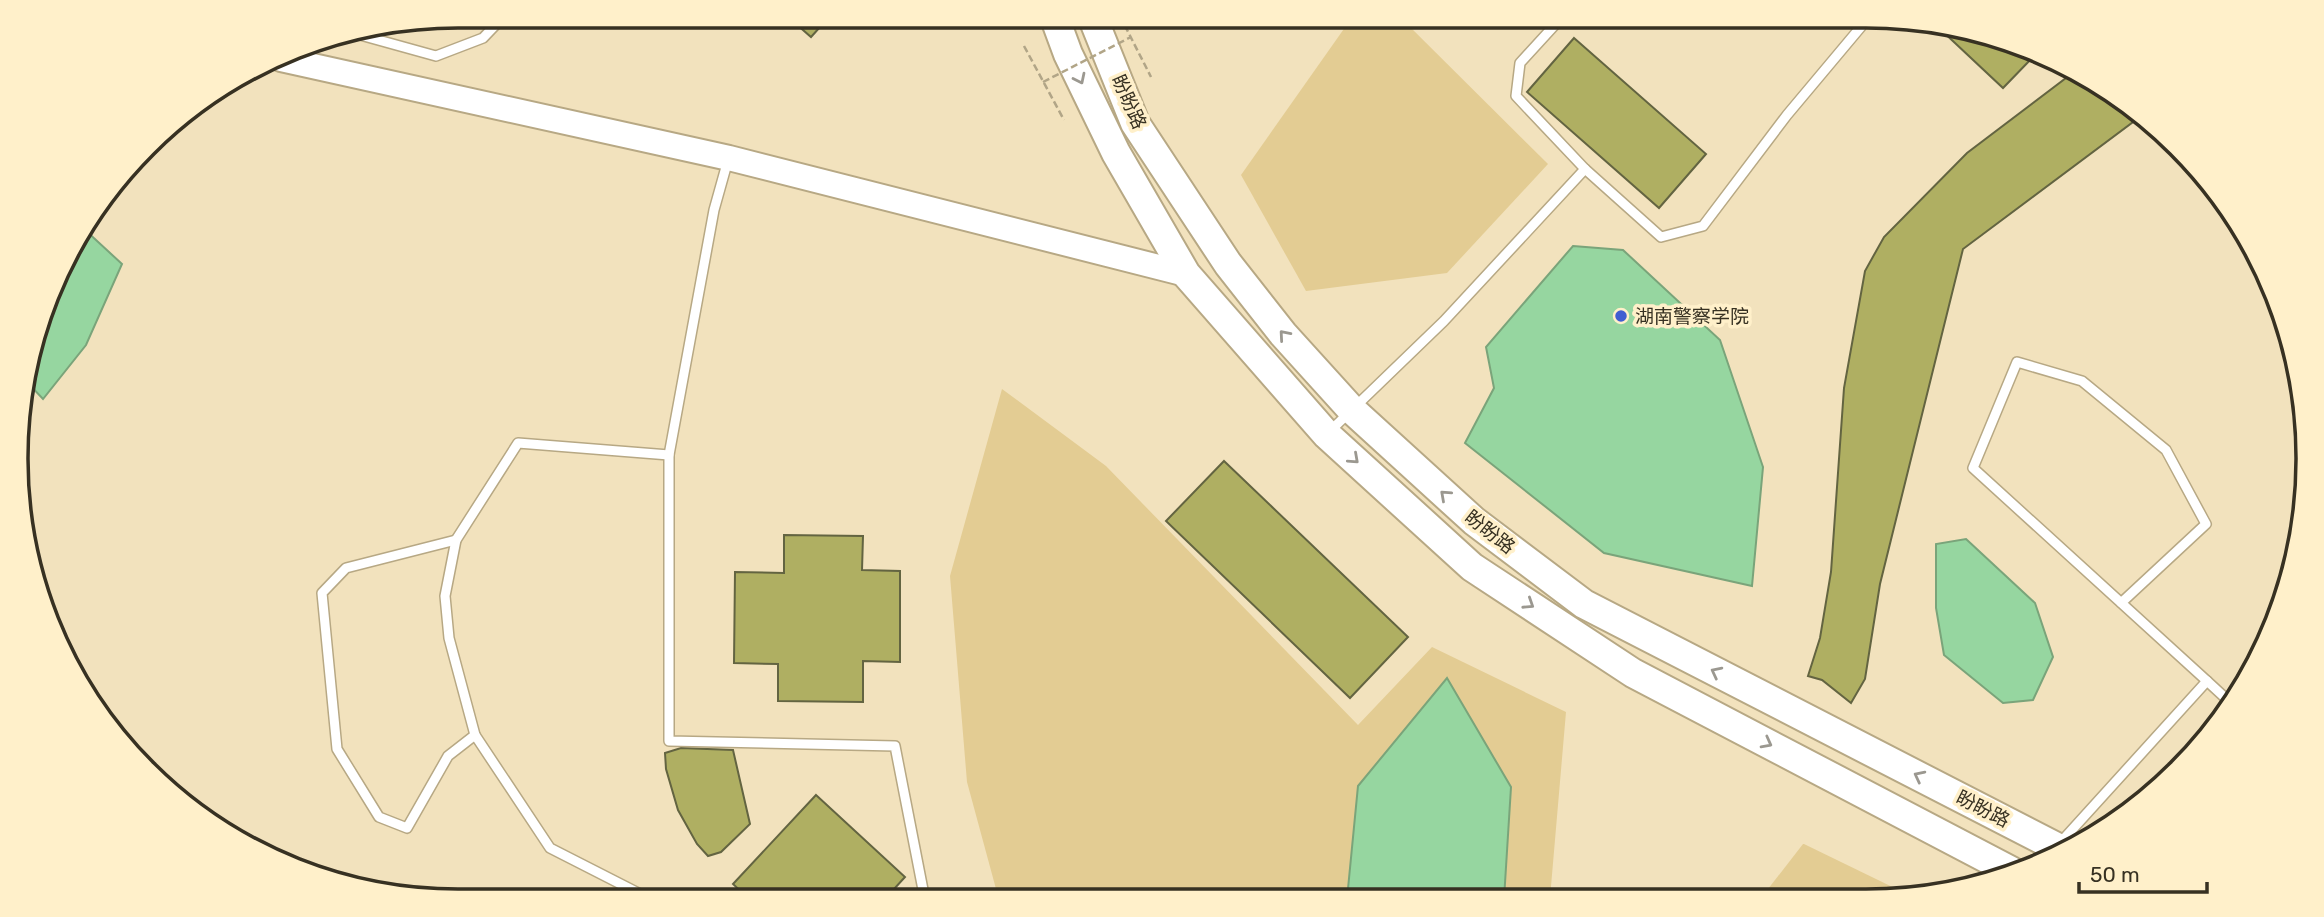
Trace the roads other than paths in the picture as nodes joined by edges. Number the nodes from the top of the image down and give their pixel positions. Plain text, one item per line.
1 (493, 28) edge
2 (1058, 28) edge
3 (1097, 28) edge
4 (1552, 28) edge
5 (1860, 28) edge
6 (369, 37) edge
7 (293, 62) edge
8 (729, 158) junction
9 (1585, 169) junction
10 (1186, 274) junction
11 (1351, 409) junction
12 (1327, 435) junction
13 (669, 456) junction
14 (456, 540) junction
15 (2121, 603) junction
16 (2207, 681) junction
17 (2224, 696) edge
18 (475, 735) junction
19 (2073, 836) edge
20 (2054, 846) edge
21 (2002, 866) edge
22 (630, 889) edge
23 (923, 889) edge

1 - 6 lane
2 -> 10 main road, 盼盼路
11 -> 3 main road, 盼盼路
4 - 9 lane
5 - 9 lane
7 - 8 main road
8 - 10 main road
8 - 13 lane
9 - 11 lane
10 - 12 main road, 盼盼路
11 - 12 lane
20 -> 11 main road, 盼盼路
12 -> 21 main road, 盼盼路
13 - 14 lane
13 - 23 lane
14 - 18 lane
14 - 18 lane
15 - 15 lane
15 - 16 lane
16 - 17 lane
16 - 19 lane
18 - 22 lane

